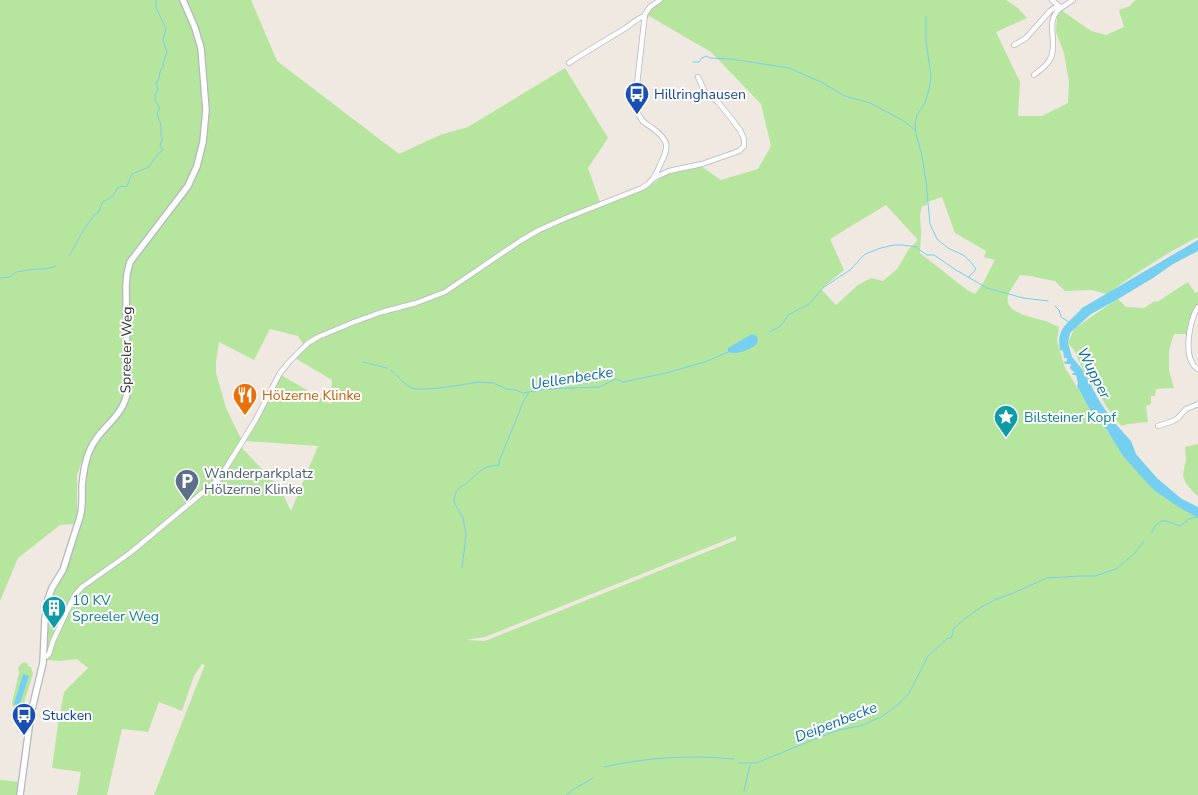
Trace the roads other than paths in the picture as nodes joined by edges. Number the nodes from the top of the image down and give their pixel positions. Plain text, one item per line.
1 (182, 0) edge
2 (660, 0) edge
3 (1052, 0) edge
4 (1073, 0) edge
5 (1061, 8) junction
6 (644, 16) junction
7 (1014, 45) dead end
8 (569, 63) dead end
9 (1034, 75) dead end
10 (698, 77) dead end
11 (654, 178) junction
12 (1198, 307) edge
13 (1197, 369) edge
14 (1198, 404) edge
15 (1158, 426) dead end
16 (44, 657) junction
17 (20, 795) edge

1 - 16 street, Spreeler Weg
2 - 6 street
3 - 5 street
4 - 5 street
5 - 7 street
5 - 9 street
6 - 8 street
6 - 11 street
10 - 11 street
11 - 16 street
12 - 13 street
14 - 15 street
16 - 17 street, Spreeler Weg

